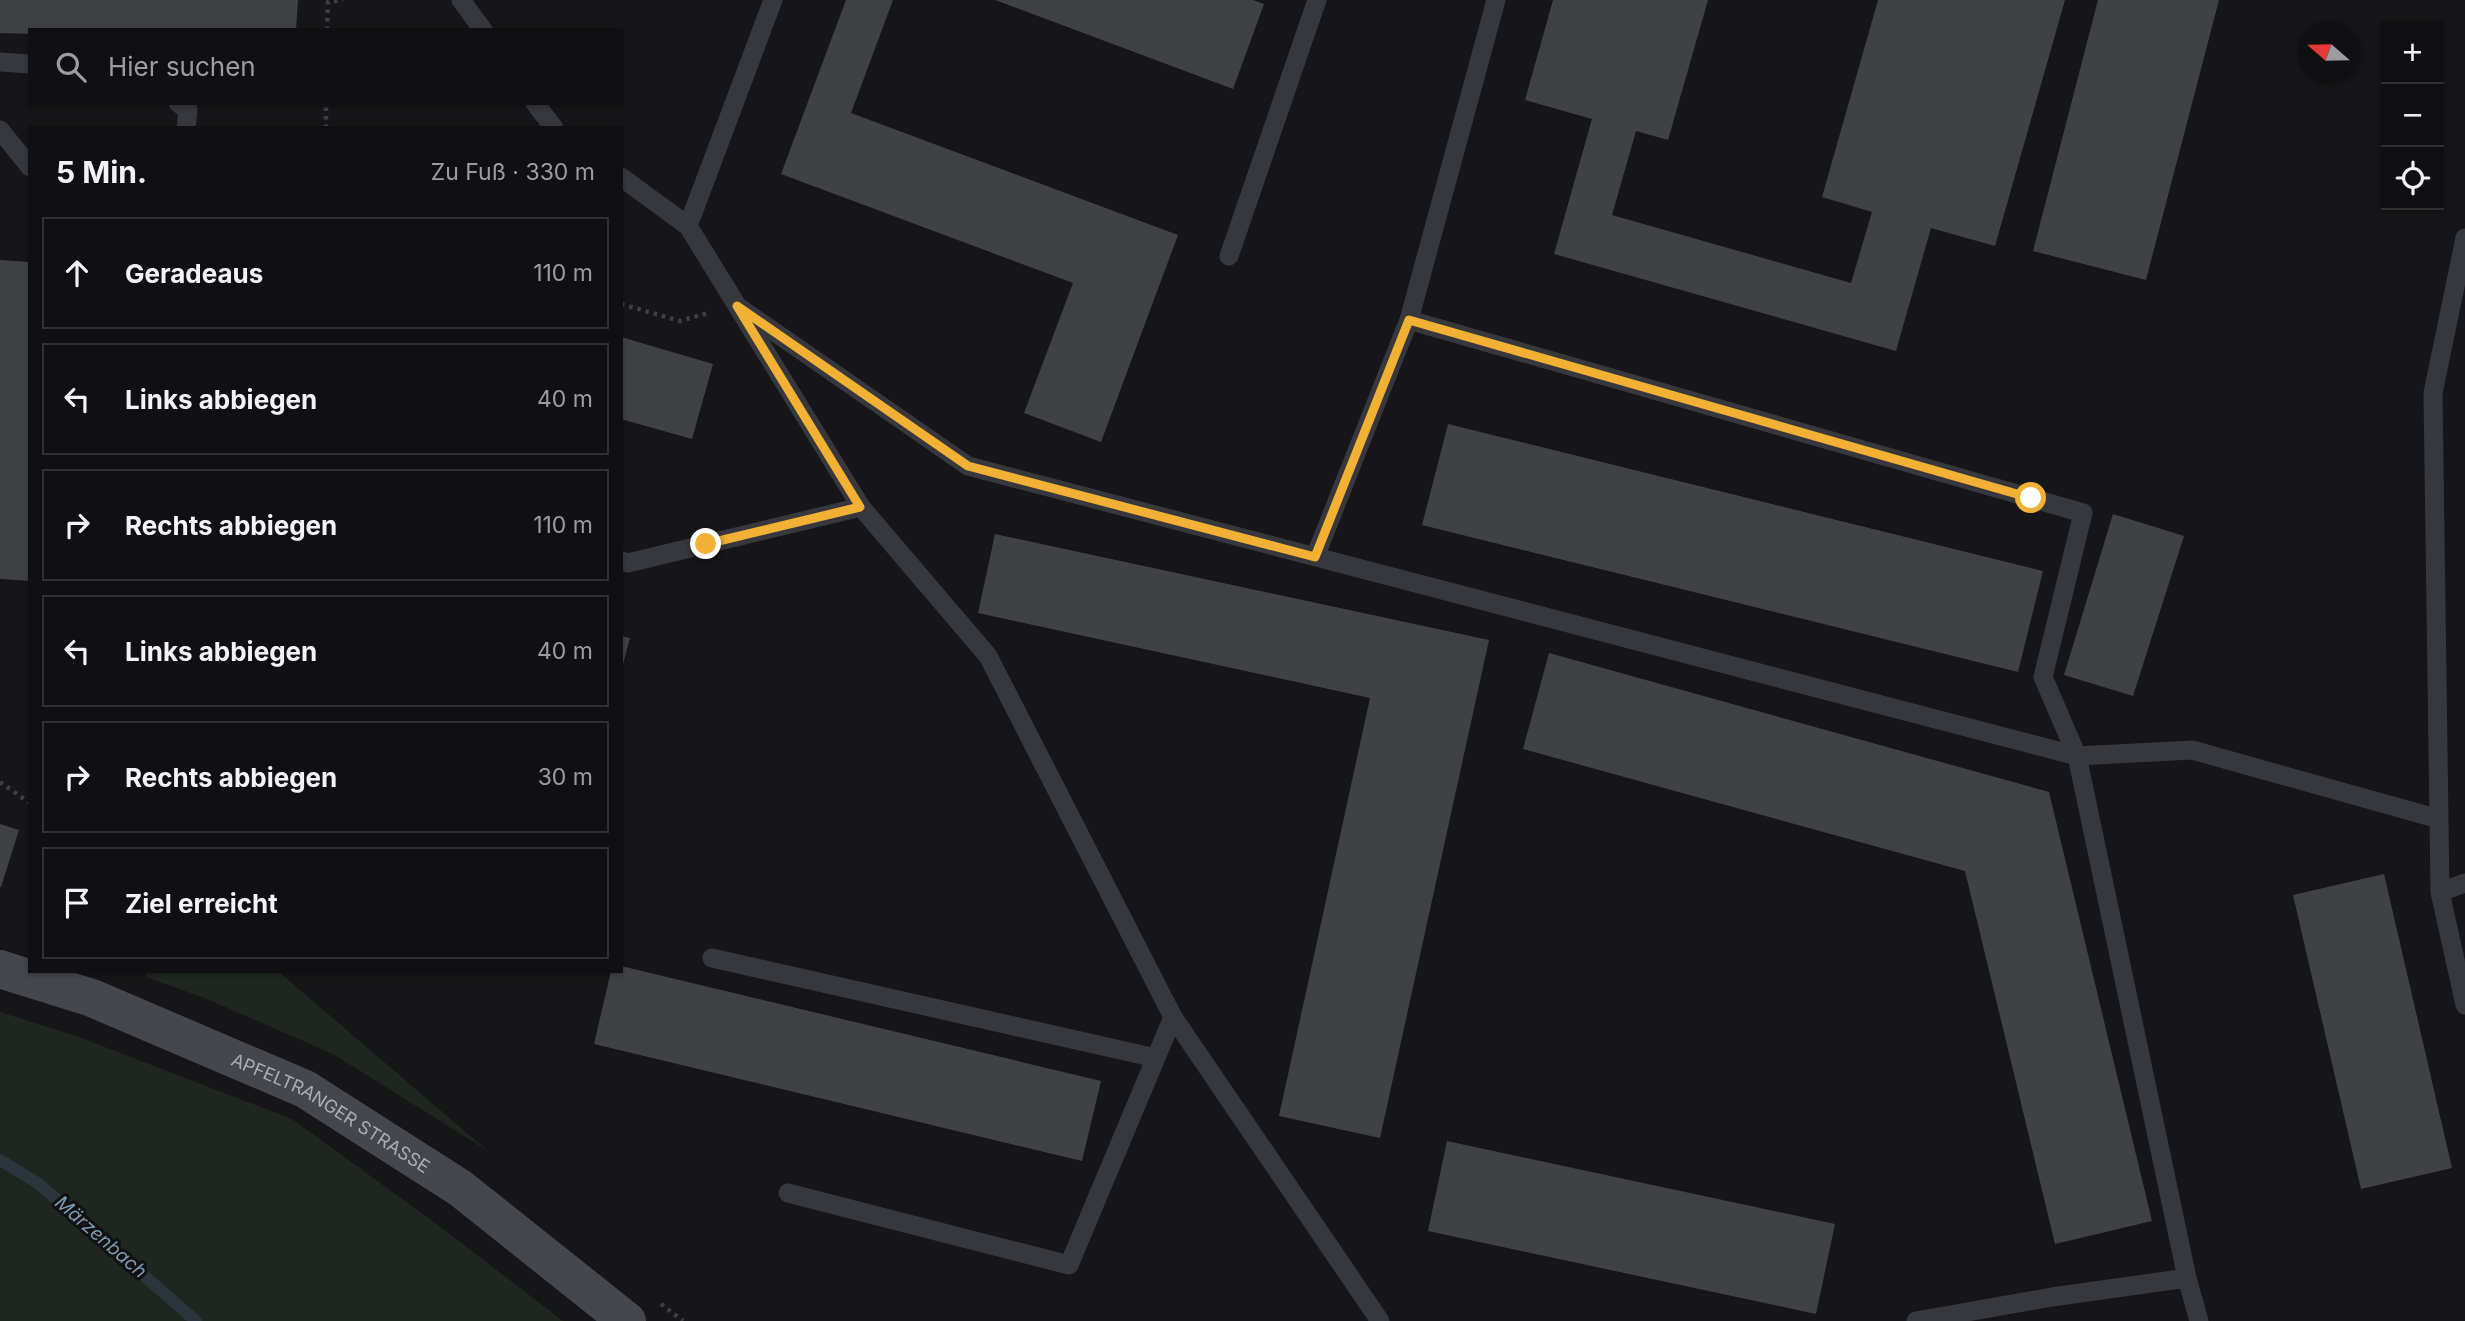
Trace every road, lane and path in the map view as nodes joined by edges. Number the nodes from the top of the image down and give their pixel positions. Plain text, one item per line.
1 (344, 0) edge
2 (461, 0) edge
3 (773, 0) edge
4 (1317, 0) edge
5 (1496, 0) edge
6 (327, 28) edge
7 (482, 28) edge
8 (0, 62) edge
9 (28, 64) edge
10 (181, 105) edge
11 (326, 105) edge
12 (537, 105) edge
13 (186, 126) edge
14 (326, 126) edge
15 (553, 126) edge
16 (0, 130) edge
17 (28, 165) edge
18 (623, 178) edge
19 (688, 226) junction
20 (2465, 238) edge
21 (1229, 256) dead end
22 (623, 305) edge
23 (737, 306) junction
24 (1409, 320) junction
25 (860, 507) junction
26 (1315, 557) junction
27 (623, 562) edge
28 (2077, 756) junction
29 (0, 782) edge
30 (28, 802) edge
31 (2439, 819) junction
32 (2465, 883) edge
33 (2440, 892) junction
34 (712, 958) dead end
35 (0, 969) edge
36 (2465, 1005) edge
37 (1173, 1017) junction
38 (1156, 1058) junction
39 (788, 1193) dead end
40 (2187, 1278) junction
41 (627, 1321) edge
42 (1380, 1321) edge
43 (1916, 1321) edge
44 (2199, 1321) edge

1 - 6 path
2 - 7 lane
3 - 19 lane
4 - 21 lane
5 - 24 lane
8 - 9 lane
10 - 13 lane
11 - 14 path
12 - 15 lane
16 - 17 lane
18 - 19 lane
19 - 23 lane
20 - 31 lane
22 - 23 path
23 - 25 lane
23 - 26 lane
24 - 26 lane
24 - 28 lane
25 - 27 lane
25 - 37 lane
26 - 28 lane
28 - 31 lane
28 - 40 lane
29 - 30 path
31 - 33 lane
32 - 33 lane
33 - 36 lane
34 - 38 lane
35 - 41 street, APFELTRANGER STRASSE
37 - 38 lane
37 - 42 lane
38 - 39 lane
40 - 43 lane
40 - 44 lane

